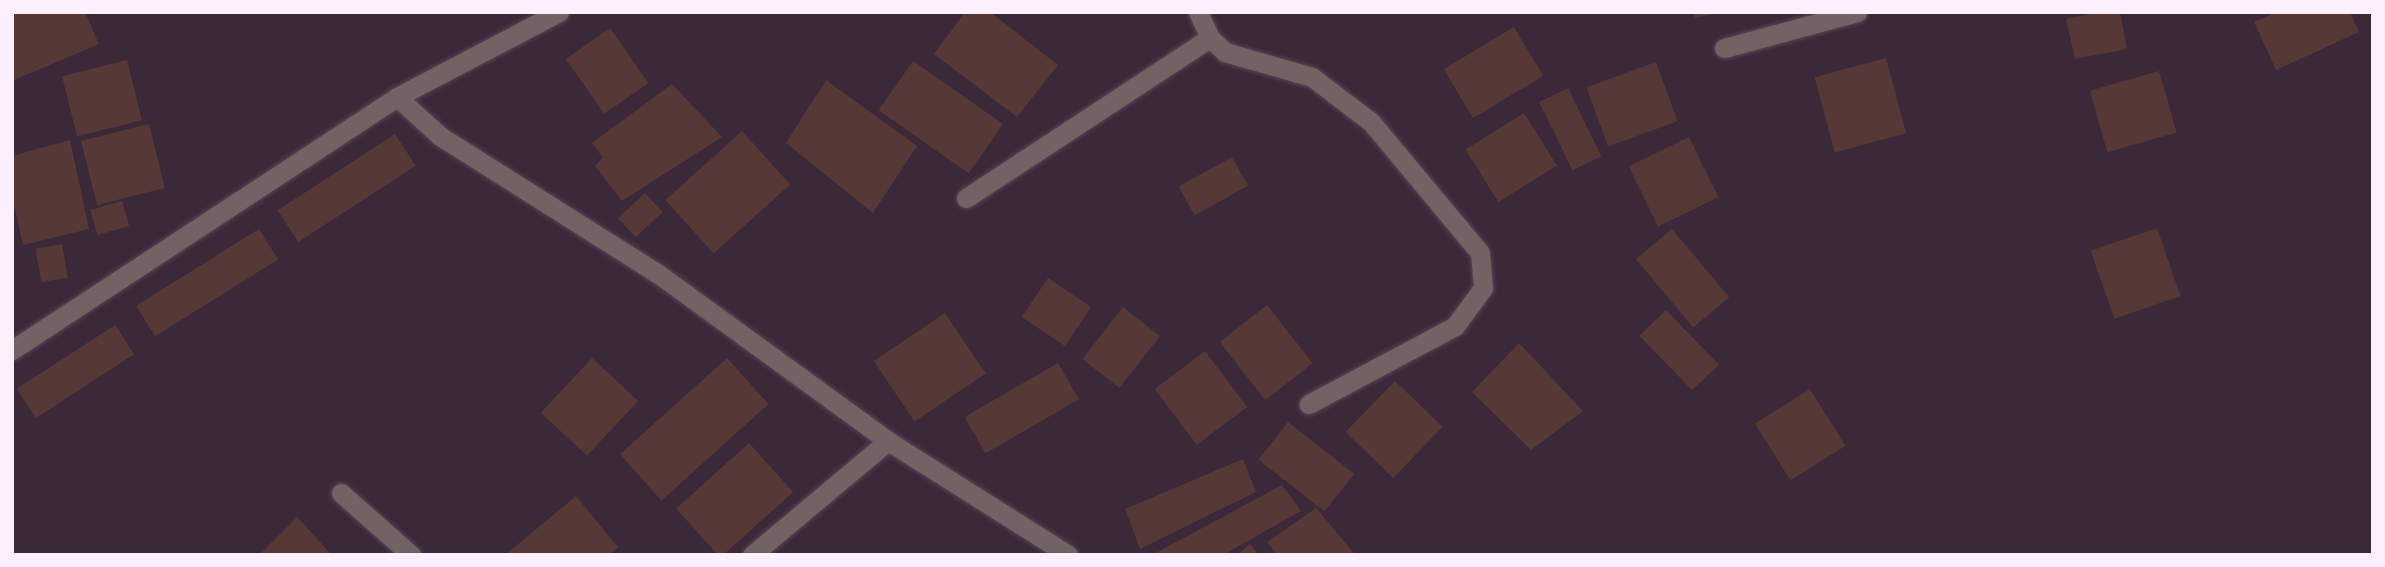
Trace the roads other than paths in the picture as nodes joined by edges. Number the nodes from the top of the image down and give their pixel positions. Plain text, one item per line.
1 (559, 12) edge
2 (1198, 12) edge
3 (1857, 12) edge
4 (1210, 38) junction
5 (1724, 48) dead end
6 (397, 97) junction
7 (966, 198) dead end
8 (12, 350) edge
9 (1309, 404) dead end
10 (888, 440) junction
11 (341, 494) dead end
12 (411, 555) edge
13 (752, 555) edge
14 (1068, 555) edge

1 - 6 street
2 - 4 street
3 - 5 street
4 - 7 street
4 - 9 street
6 - 8 street
6 - 10 street
10 - 13 street
10 - 14 street
11 - 12 street

